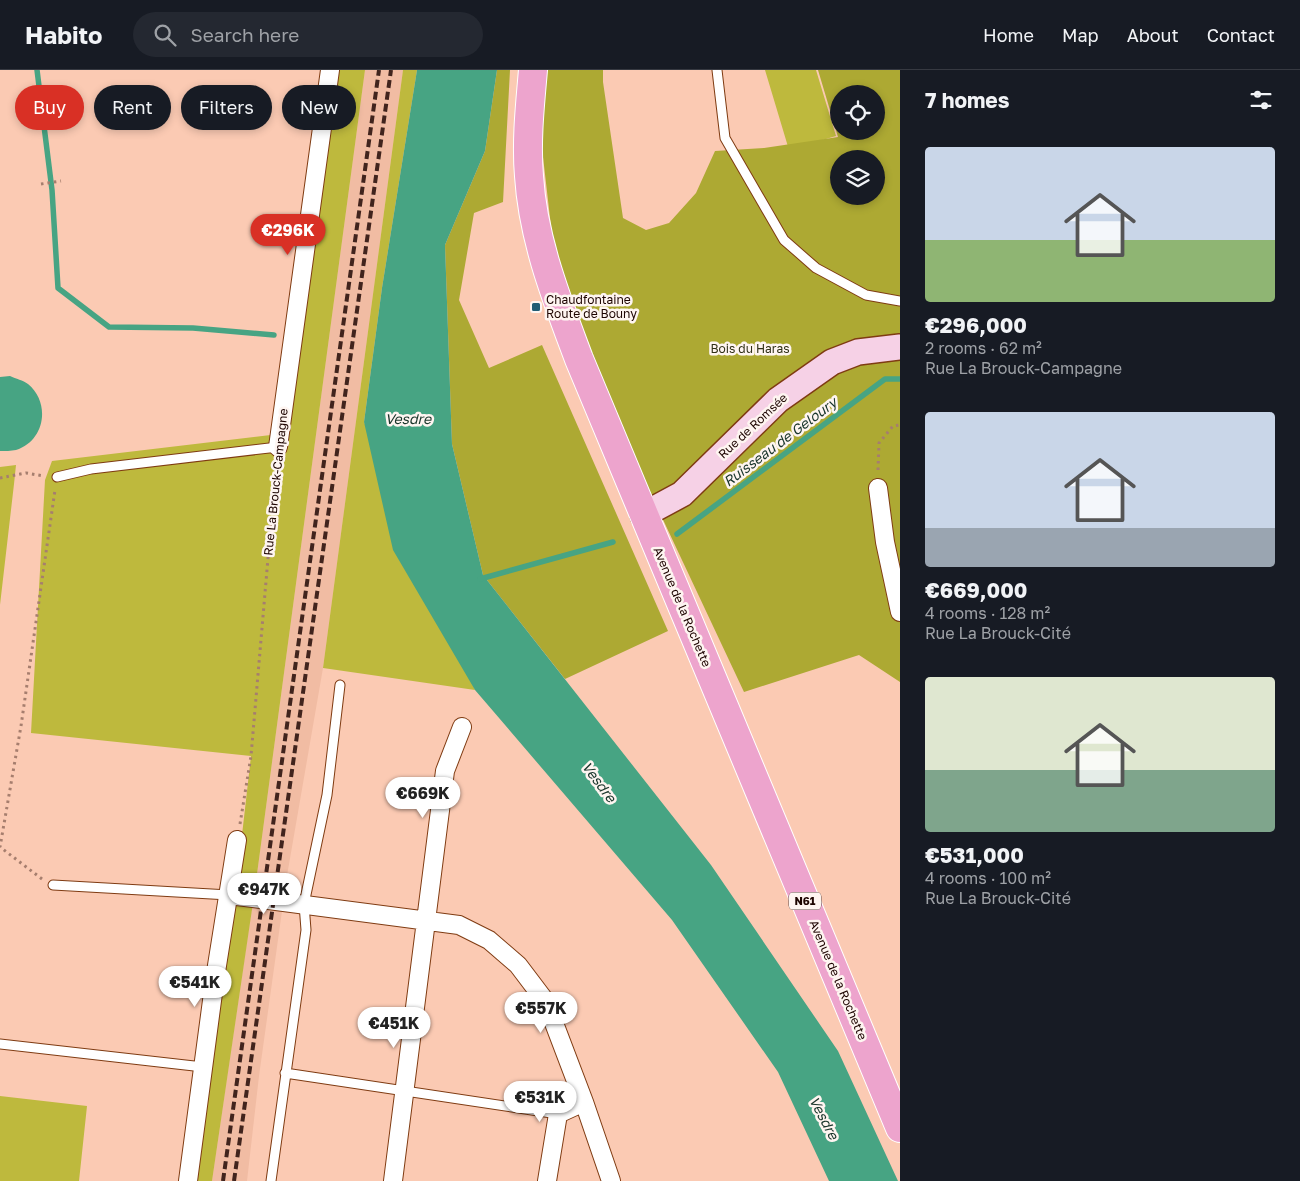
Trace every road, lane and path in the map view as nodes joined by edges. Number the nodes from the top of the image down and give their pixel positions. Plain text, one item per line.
1 (330, 70) edge
2 (533, 70) edge
3 (718, 70) edge
4 (61, 181) dead end
5 (42, 184) dead end
6 (900, 301) edge
7 (900, 346) edge
8 (900, 425) edge
9 (278, 447) junction
10 (0, 478) edge
11 (57, 478) junction
12 (878, 488) joint
13 (643, 515) junction
14 (900, 612) edge
15 (340, 686) dead end
16 (462, 727) dead end
17 (237, 840) joint
18 (53, 885) joint
19 (229, 895) junction
20 (304, 904) junction
21 (426, 921) junction
22 (0, 1044) edge
23 (203, 1066) junction
24 (285, 1074) junction
25 (405, 1091) junction
26 (584, 1102) junction
27 (558, 1114) junction
28 (899, 1124) edge
29 (188, 1181) edge
30 (271, 1181) edge
31 (393, 1181) edge
32 (547, 1181) edge
33 (611, 1181) edge

1 - 9 street, Rue La Brouck-Campagne
2 - 13 main road, Avenue de la Rochette / N61
3 - 6 lane
4 - 5 path
7 - 13 street, Rue de Romsée
8 - 12 path
9 - 11 lane
9 - 17 path, Rue La Brouck-Campagne
10 - 11 path
11 - 18 path
12 - 14 street
13 - 28 main road, Avenue de la Rochette / N61
15 - 20 lane
16 - 21 street
17 - 19 street
18 - 19 lane
19 - 20 street
19 - 23 street
20 - 21 street
20 - 24 lane
21 - 25 street
21 - 26 street
22 - 23 lane
23 - 29 street
24 - 25 lane
24 - 30 lane
25 - 27 lane
25 - 31 street
26 - 27 street
26 - 33 street
27 - 32 street

